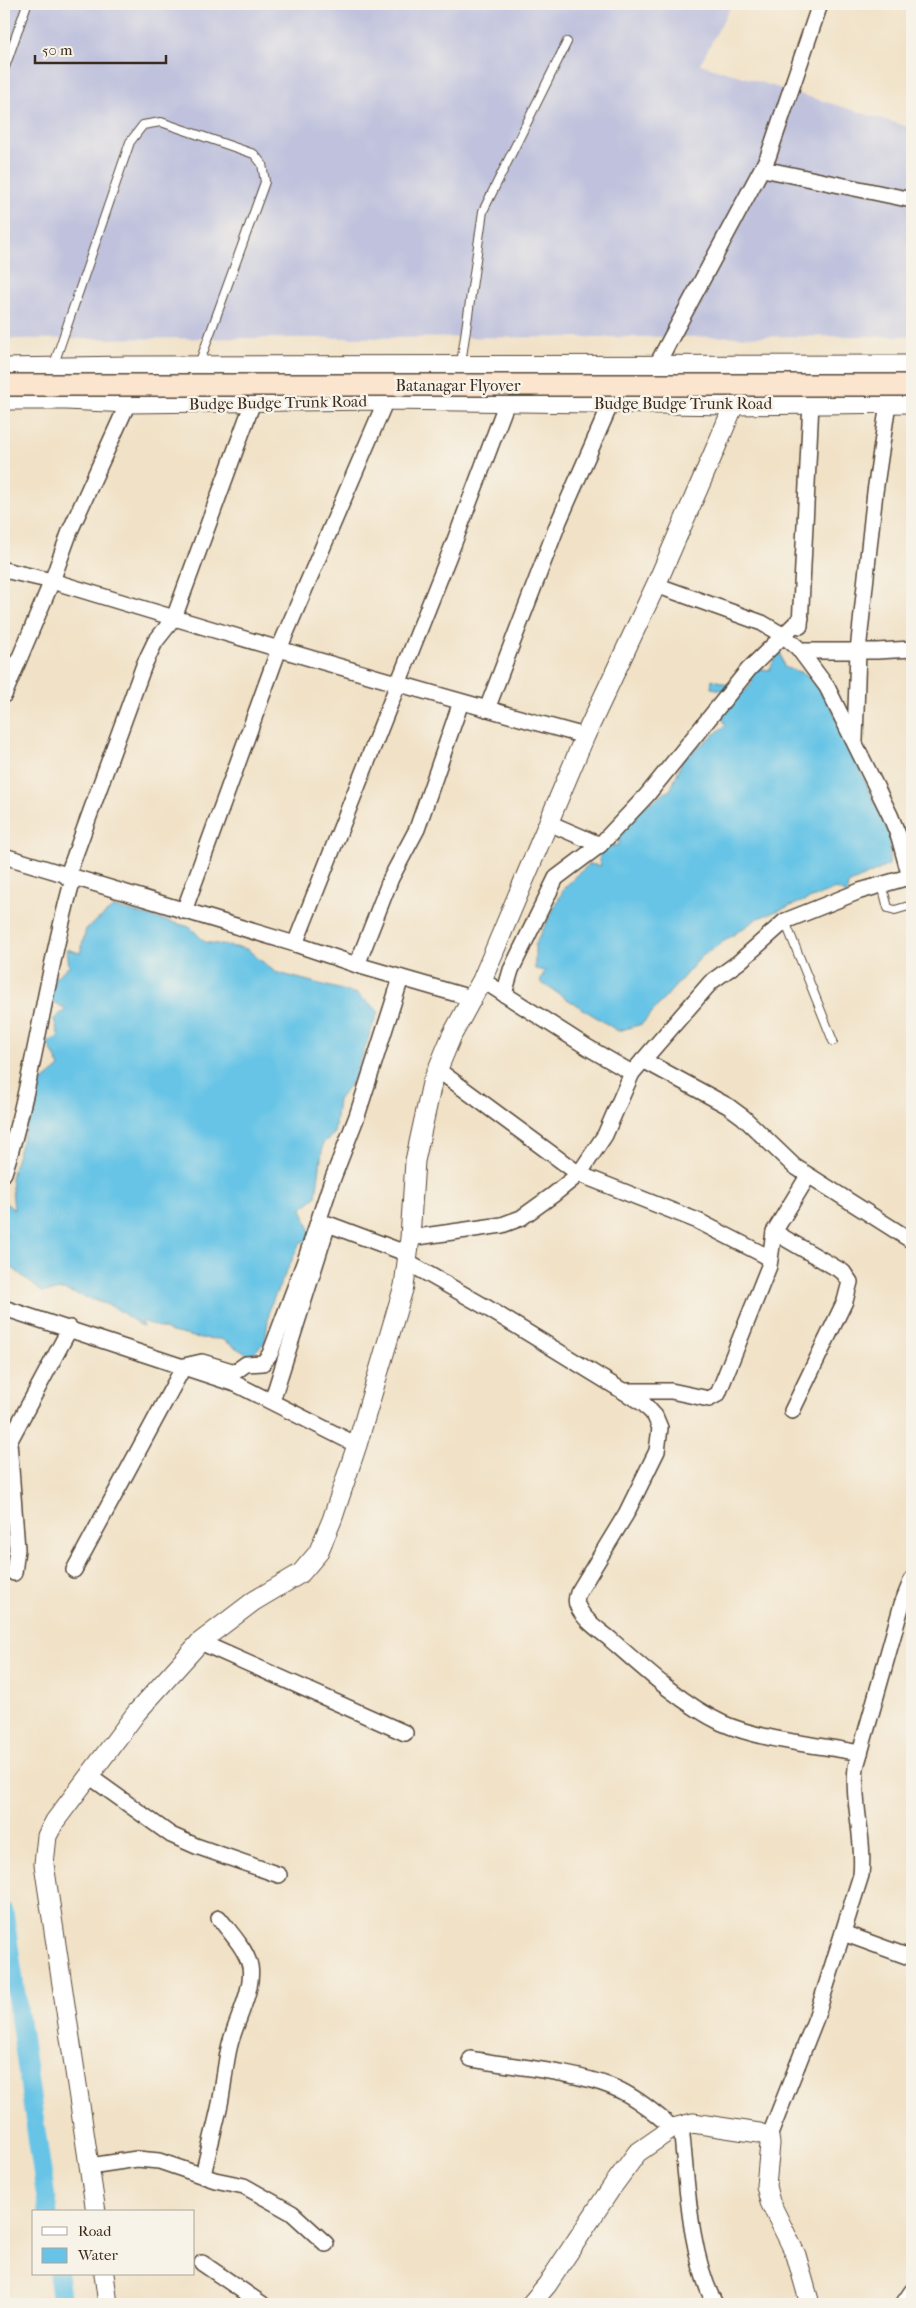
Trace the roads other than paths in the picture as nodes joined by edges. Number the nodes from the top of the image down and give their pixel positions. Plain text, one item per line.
1 (27, 4) edge
2 (820, 4) edge
3 (567, 42) dead end
4 (4, 70) edge
5 (763, 169) junction
6 (912, 200) edge
7 (734, 365) junction
8 (912, 365) edge
9 (199, 366) junction
10 (461, 366) junction
11 (656, 366) junction
12 (53, 367) junction
13 (4, 368) edge
14 (4, 385) edge
15 (912, 385) edge
16 (4, 400) edge
17 (386, 400) junction
18 (253, 402) junction
19 (507, 402) junction
20 (128, 403) junction
21 (611, 403) junction
22 (811, 403) junction
23 (888, 403) junction
24 (912, 403) edge
25 (658, 404) junction
26 (734, 404) junction
27 (4, 570) edge
28 (52, 581) junction
29 (656, 585) junction
30 (174, 618) junction
31 (801, 618) junction
32 (784, 636) junction
33 (279, 649) junction
34 (800, 649) junction
35 (912, 649) edge
36 (858, 651) junction
37 (398, 682) junction
38 (4, 695) edge
39 (461, 702) junction
40 (487, 709) junction
41 (585, 736) junction
42 (855, 743) junction
43 (549, 823) junction
44 (600, 845) junction
45 (4, 856) edge
46 (911, 877) edge
47 (70, 878) junction
48 (882, 885) junction
49 (912, 904) edge
50 (184, 911) junction
51 (785, 921) junction
52 (295, 944) junction
53 (357, 965) junction
54 (401, 978) junction
55 (482, 980) junction
56 (504, 994) junction
57 (471, 998) junction
58 (833, 1041) dead end
59 (643, 1060) junction
60 (438, 1070) junction
61 (632, 1073) junction
62 (4, 1174) edge
63 (580, 1174) junction
64 (808, 1176) junction
65 (774, 1232) junction
66 (912, 1240) edge
67 (408, 1251) junction
68 (770, 1258) junction
69 (4, 1308) edge
70 (70, 1328) junction
71 (184, 1366) junction
72 (623, 1391) junction
73 (272, 1401) junction
74 (792, 1411) dead end
75 (357, 1445) junction
76 (74, 1570) dead end
77 (14, 1573) dead end
78 (912, 1579) edge
79 (200, 1642) junction
80 (405, 1733) dead end
81 (860, 1753) junction
82 (89, 1776) junction
83 (279, 1874) dead end
84 (219, 1918) dead end
85 (843, 1933) junction
86 (912, 1958) edge
87 (471, 2059) dead end
88 (677, 2127) junction
89 (768, 2137) junction
90 (90, 2166) junction
91 (202, 2175) junction
92 (96, 2210) edge
93 (326, 2244) dead end
94 (202, 2263) dead end
95 (104, 2276) edge
96 (912, 2291) edge
97 (108, 2304) edge
98 (262, 2304) edge
99 (531, 2304) edge
100 (715, 2304) edge
101 (810, 2304) edge
102 (903, 2304) edge

1 - 4 lane
2 - 5 street
3 - 10 lane
5 - 6 street
5 - 11 street
7 - 8 street
7 - 11 street
7 - 26 street
9 - 10 street
9 - 12 street
9 - 12 lane
10 - 11 street
11 - 25 street
12 - 13 street
14 - 15 main road, Batanagar Flyover, bridge
16 - 20 street, Budge Budge Trunk Road
17 - 18 street, Budge Budge Trunk Road
17 - 19 street, Budge Budge Trunk Road
17 - 33 street
18 - 20 street, Budge Budge Trunk Road
18 - 30 street
19 - 21 street, Budge Budge Trunk Road
19 - 37 street
20 - 28 street
21 - 25 street, Budge Budge Trunk Road
21 - 40 street
22 - 23 street, Budge Budge Trunk Road
22 - 26 street, Budge Budge Trunk Road
22 - 31 street
23 - 24 street, Budge Budge Trunk Road
23 - 36 street
25 - 26 street, Budge Budge Trunk Road
26 - 29 street
27 - 28 street
28 - 30 street
28 - 38 street
29 - 32 street
29 - 41 street
30 - 33 street
30 - 47 street
31 - 32 street
31 - 34 street
32 - 34 street
32 - 44 street
33 - 37 street
33 - 50 street
34 - 36 street
34 - 42 street
35 - 36 street
36 - 42 street
37 - 39 street
37 - 52 street
39 - 40 street
39 - 53 street
40 - 41 street
41 - 43 street
42 - 46 street
43 - 44 street
43 - 55 street
44 - 56 street
45 - 47 street
46 - 48 street
47 - 50 street
47 - 62 street
48 - 49 lane
48 - 51 street
50 - 52 street
51 - 58 lane
51 - 59 street
52 - 53 street
53 - 54 street
54 - 57 street
54 - 71 street
55 - 56 street
55 - 57 street
56 - 61 street
57 - 60 street
59 - 61 street
59 - 64 street
60 - 63 street
60 - 67 street
61 - 63 street
63 - 67 street
63 - 68 street
64 - 65 street
64 - 66 street
65 - 68 street
65 - 74 street
67 - 72 street
67 - 73 street
67 - 75 street
68 - 72 street
69 - 70 street
70 - 71 street
70 - 77 street
71 - 73 street
71 - 76 street
72 - 81 street
73 - 75 street
75 - 79 street
78 - 81 street
79 - 80 street
79 - 82 street
81 - 85 street
82 - 83 street
82 - 90 street
84 - 91 street
85 - 86 street
85 - 89 street
87 - 88 street
88 - 89 street
88 - 99 street
88 - 100 street
89 - 101 street
90 - 91 street
90 - 92 street
91 - 93 street
94 - 98 street
95 - 97 street
96 - 102 street

